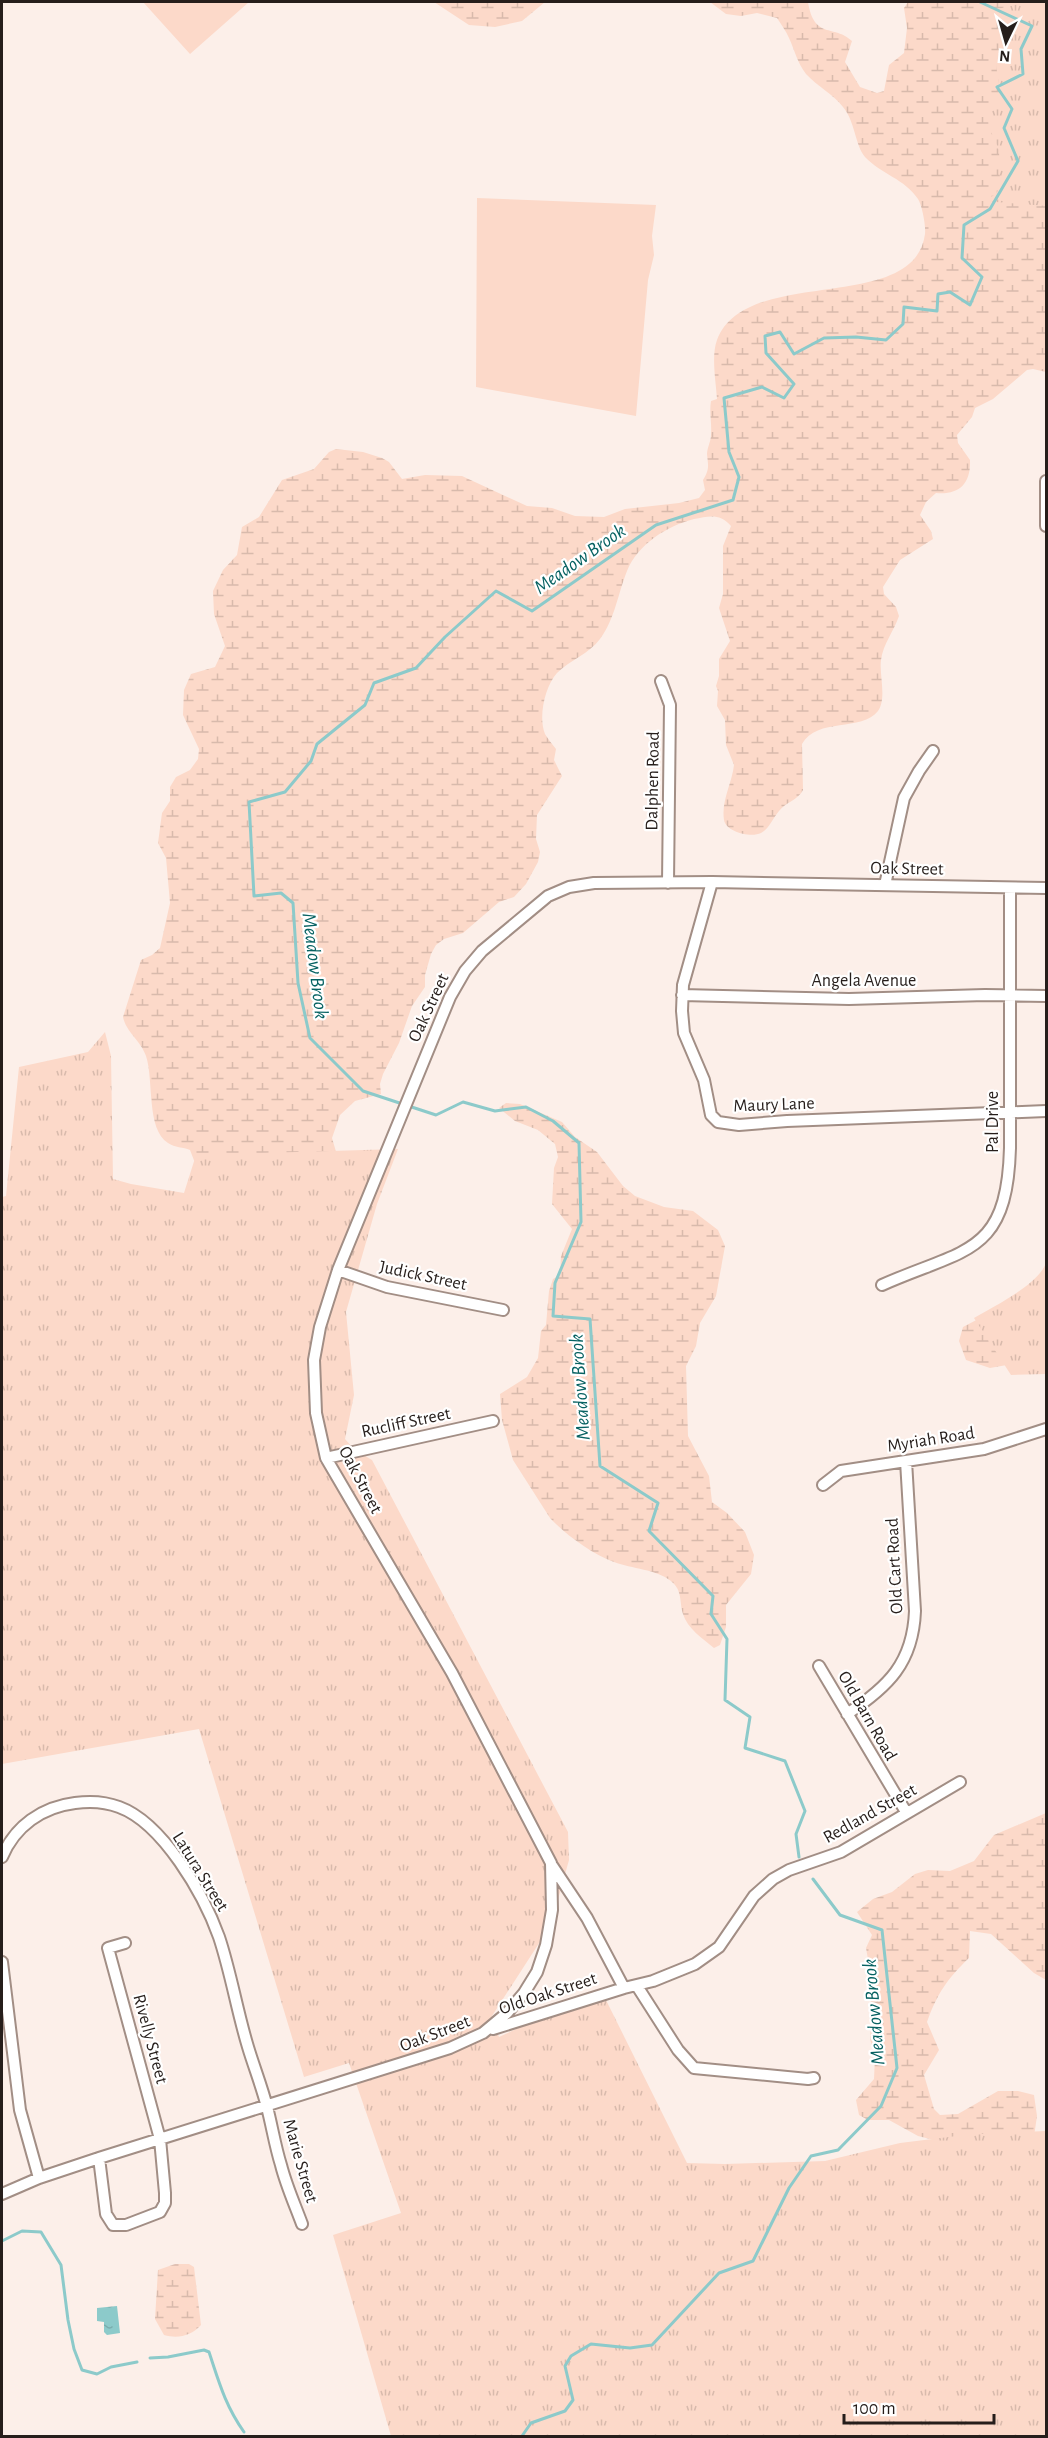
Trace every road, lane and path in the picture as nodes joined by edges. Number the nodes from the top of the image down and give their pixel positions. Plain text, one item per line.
1 (1047, 481) edge
2 (1047, 526) edge
3 (661, 681) dead end
4 (933, 751) dead end
5 (712, 882) junction
6 (668, 883) junction
7 (885, 885) junction
8 (1010, 888) junction
9 (1047, 888) edge
10 (682, 995) junction
11 (1009, 995) junction
12 (1047, 996) edge
13 (1047, 1111) edge
14 (1009, 1114) junction
15 (338, 1270) junction
16 (882, 1285) dead end
17 (503, 1310) dead end
18 (493, 1421) dead end
19 (1047, 1429) edge
20 (326, 1458) junction
21 (906, 1461) junction
22 (823, 1485) dead end
23 (819, 1666) dead end
24 (847, 1714) junction
25 (960, 1782) dead end
26 (906, 1812) junction
27 (2, 1857) edge
28 (551, 1863) junction
29 (124, 1943) dead end
30 (2, 1962) edge
31 (638, 1986) junction
32 (624, 1988) junction
33 (483, 2033) junction
34 (814, 2078) dead end
35 (267, 2106) junction
36 (160, 2139) junction
37 (99, 2158) junction
38 (39, 2178) junction
39 (2, 2194) edge
40 (302, 2224) dead end

1 - 2 street
3 - 6 street, Dalphen Road
4 - 7 street
5 - 6 street, Oak Street
5 - 7 street, Oak Street
5 - 10 street, Maury Lane
6 - 15 street, Oak Street
7 - 8 street, Oak Street
8 - 9 street, Oak Street
8 - 11 street, Pal Drive
10 - 11 street, Angela Avenue
10 - 14 street, Maury Lane
11 - 12 street, Angela Avenue
11 - 14 street, Pal Drive
13 - 14 street, Maury Lane
14 - 16 street, Pal Drive
15 - 17 street, Judick Street
15 - 20 street, Oak Street
18 - 20 street, Rucliff Street
19 - 21 street, Myriah Road
20 - 28 street, Oak Street
21 - 22 street, Myriah Road
21 - 24 street, Old Cart Road
23 - 24 street, Old Barn Road
24 - 26 street, Old Barn Road
25 - 26 street, Redland Street
26 - 31 street, Redland Street
27 - 35 street, Latura Street
28 - 32 street, Old Oak Street
28 - 33 street, Oak Street
29 - 36 street, Rivelly Street
30 - 38 street
31 - 32 street, Redland Street
31 - 34 street
32 - 33 street, Old Oak Street
33 - 35 street, Oak Street
35 - 36 street, Oak Street
35 - 40 street, Marie Street
36 - 37 street, Oak Street
36 - 37 street, Rivelly Street
37 - 38 street, Oak Street
38 - 39 street, Oak Street

